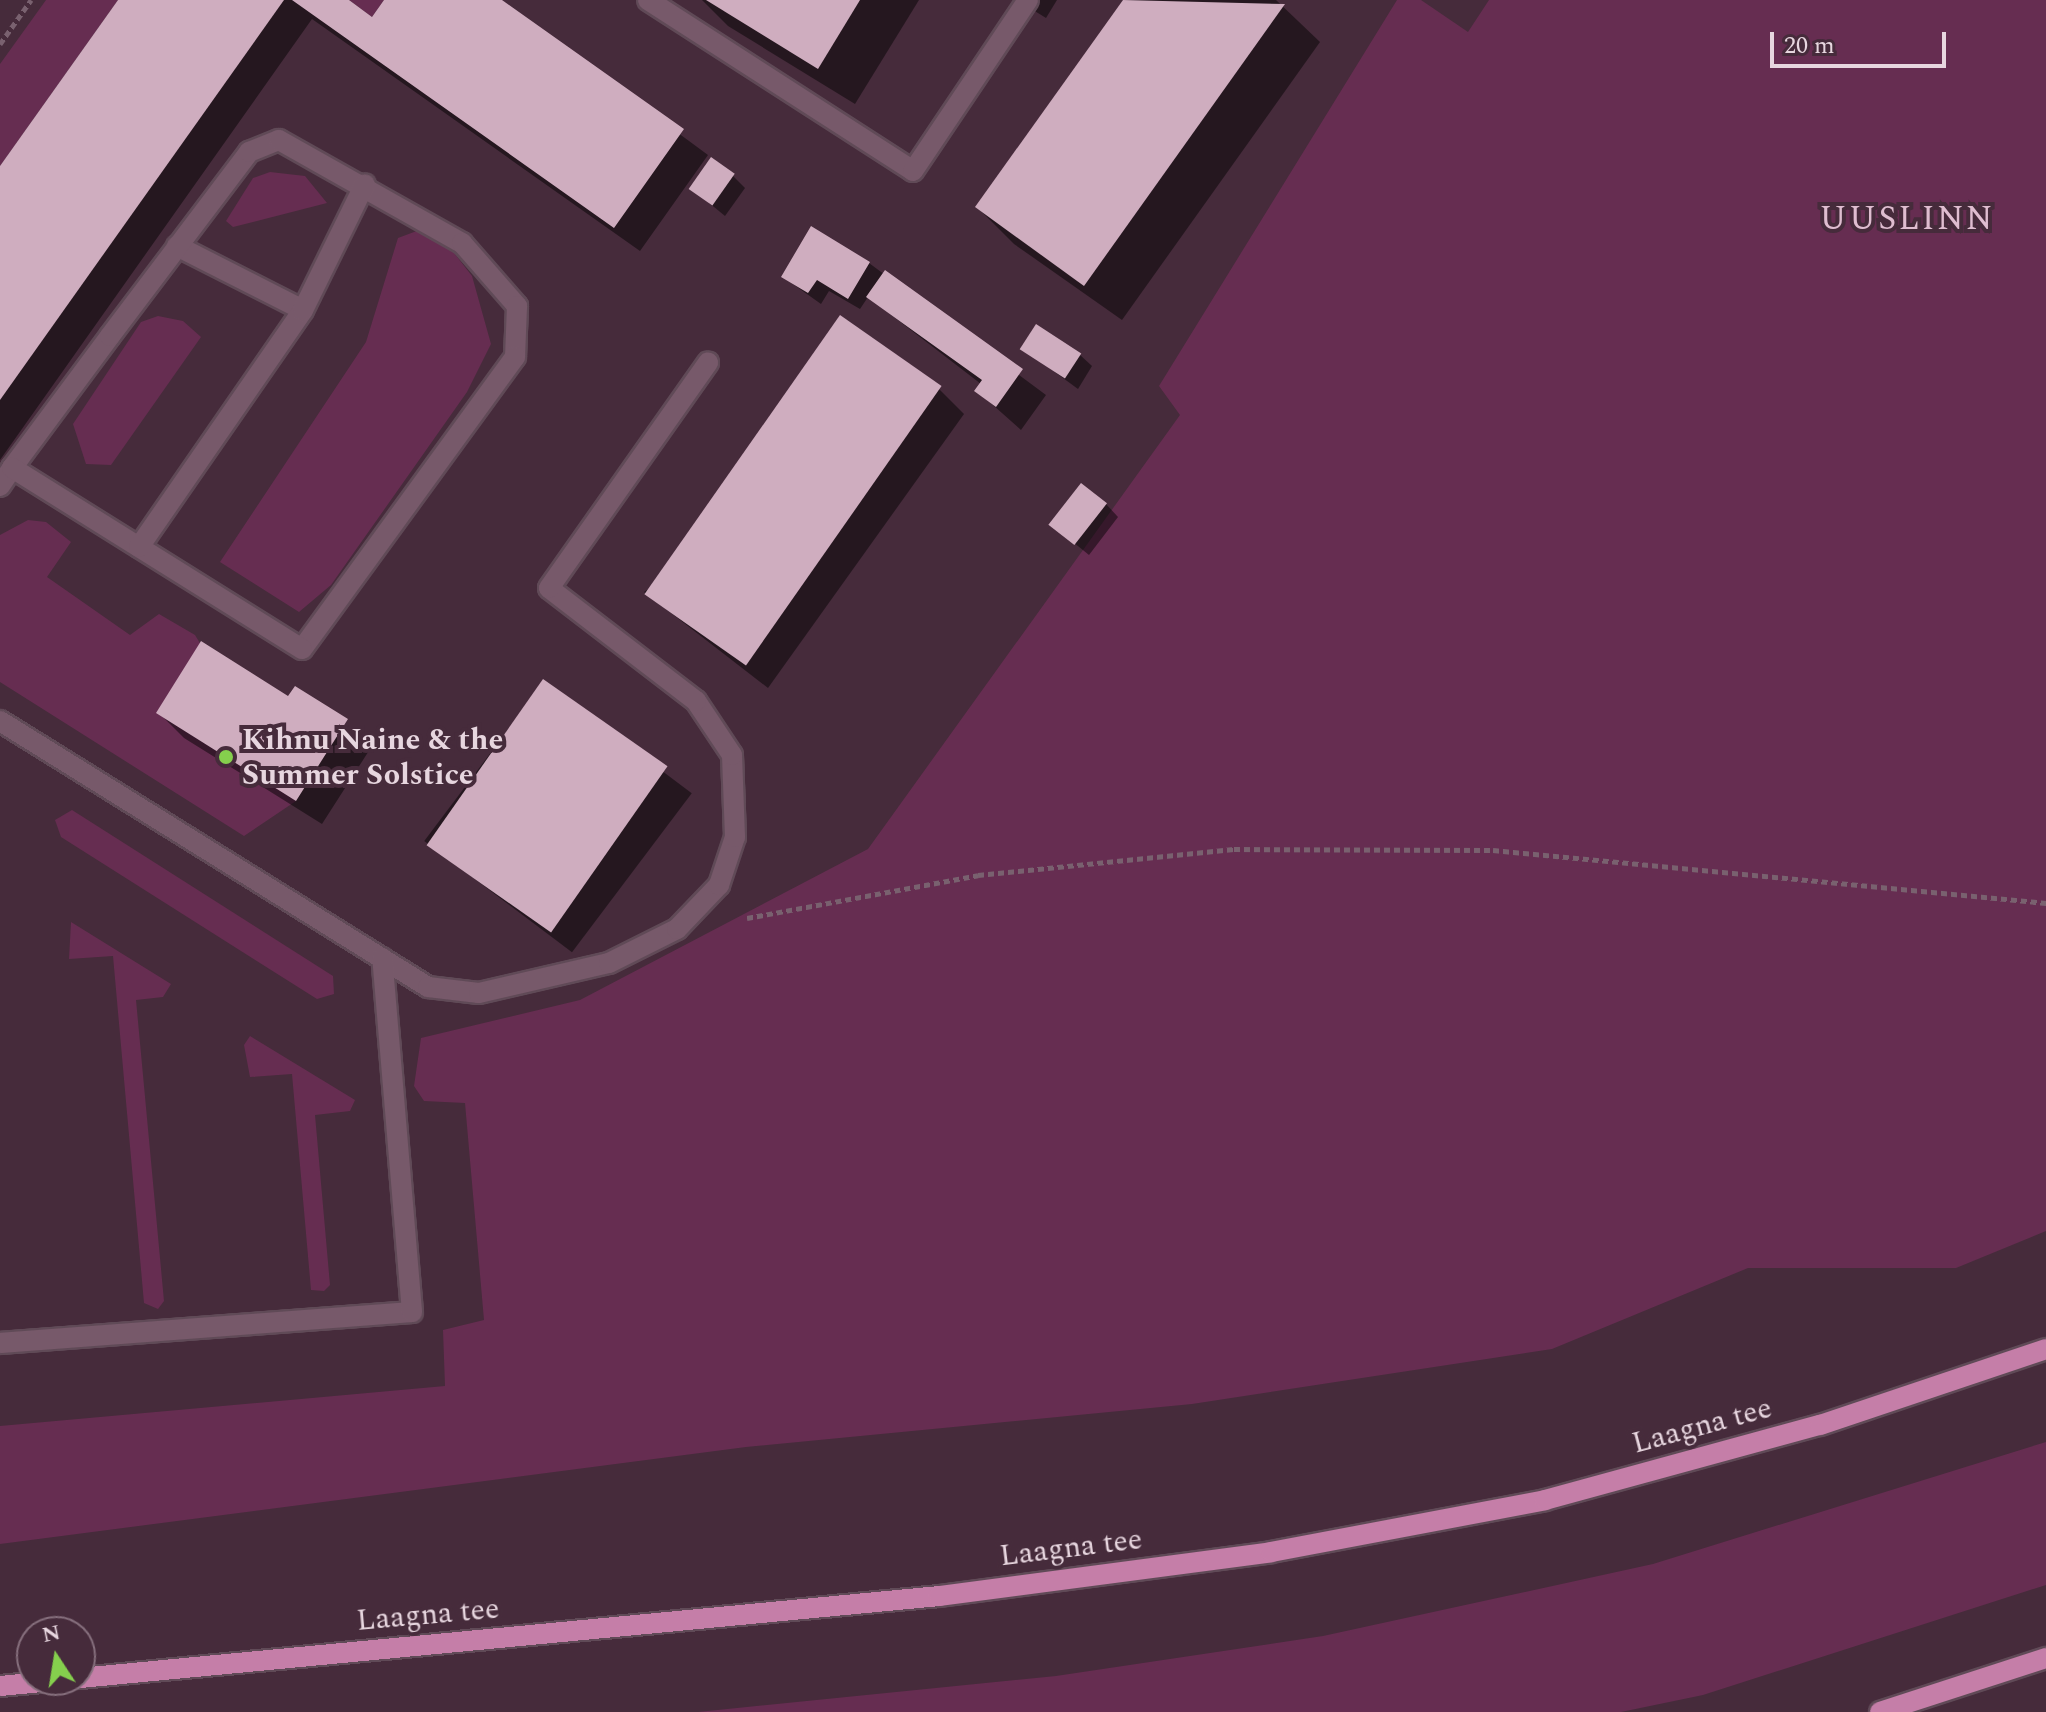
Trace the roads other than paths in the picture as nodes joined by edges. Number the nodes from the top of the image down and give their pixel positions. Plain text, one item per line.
1 (648, 0) edge
2 (1028, 0) edge
3 (365, 184) junction
4 (177, 246) junction
5 (303, 310) junction
6 (708, 363) dead end
7 (12, 468) junction
8 (0, 486) edge
9 (139, 547) junction
10 (0, 721) edge
11 (382, 958) junction
12 (0, 1343) edge
13 (2046, 1349) edge
14 (2046, 1658) edge
15 (96, 1676) edge
16 (1880, 1712) edge

1 - 2 lane
3 - 4 lane
3 - 5 lane
3 - 9 lane
4 - 5 lane
4 - 7 lane
5 - 9 lane
6 - 11 lane
7 - 8 lane
7 - 9 lane
10 - 11 lane
11 - 12 lane
13 - 15 main road, Laagna tee
14 - 16 main road

